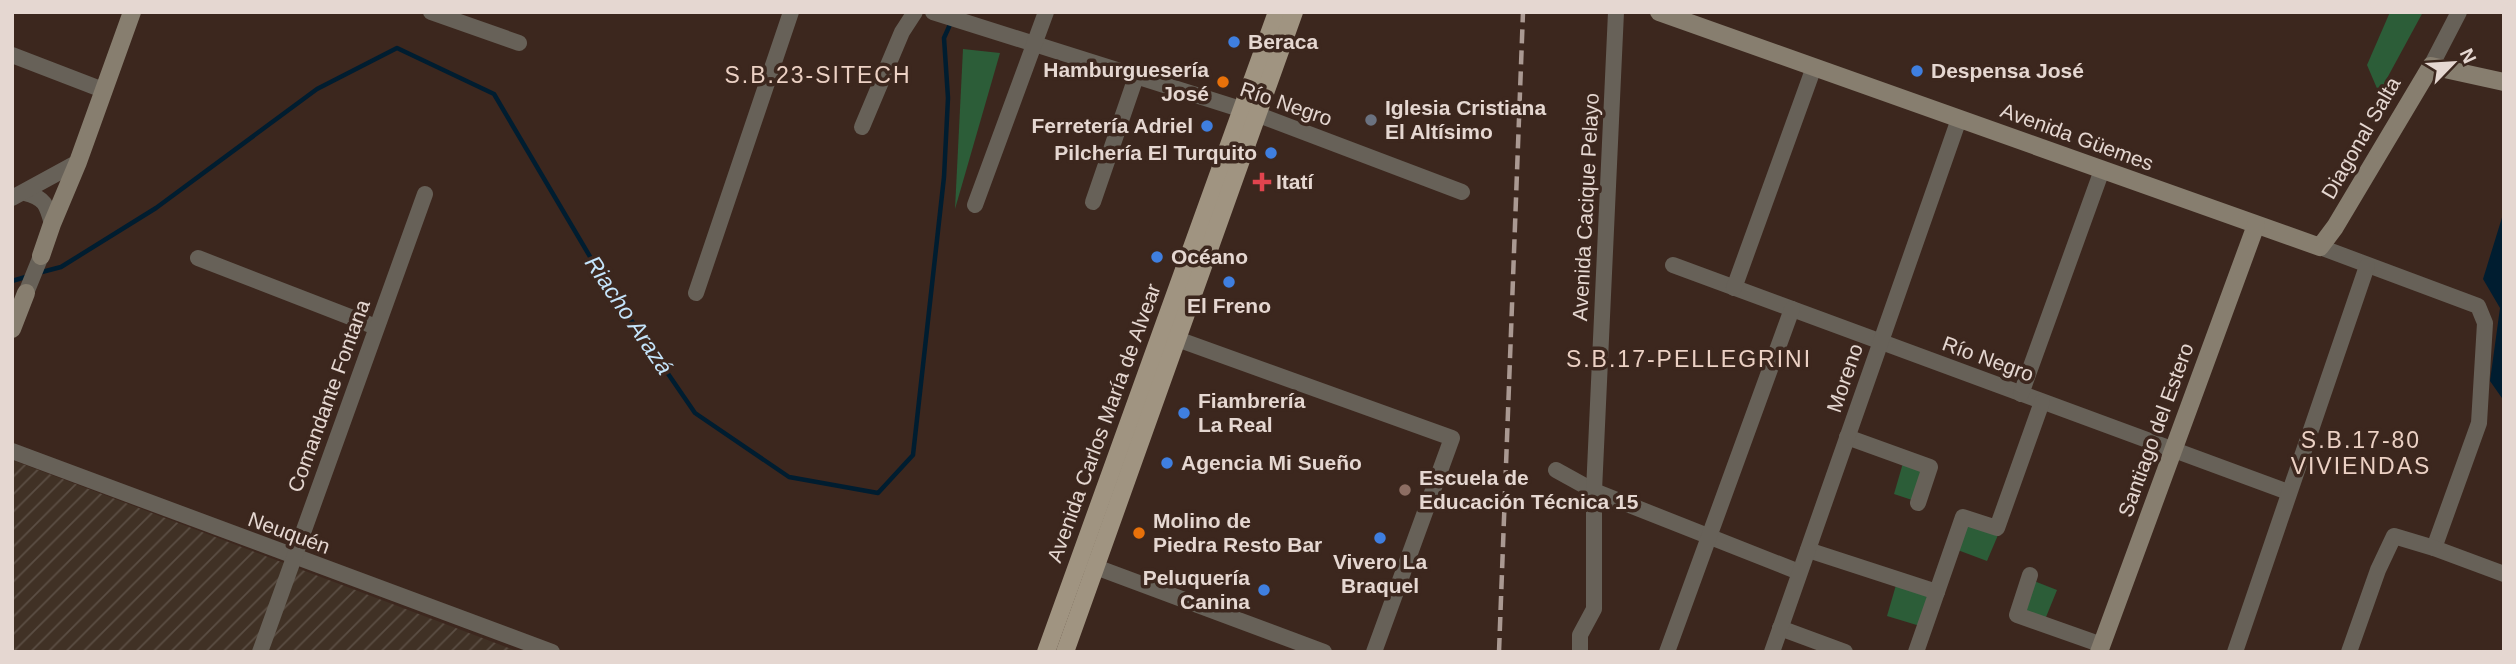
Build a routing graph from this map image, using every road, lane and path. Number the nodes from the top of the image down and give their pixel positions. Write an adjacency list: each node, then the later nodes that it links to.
1 (132, 12): 19 (street)
2 (431, 12): 12 (street)
3 (791, 12): 39 (street)
4 (915, 12): 22 (street)
5 (1046, 12): 13 (street)
6 (1278, 12): 20 (main road, Avenida Carlos María de Alvear)
7 (1294, 12): 20 (main road, Avenida Carlos María de Alvear)
8 (1616, 12): 51 (street, Avenida Cacique Pelayo)
9 (1659, 12): 16 (street, Avenida Güemes)
10 (2459, 12): 15 (street, Diagonal Salta)
11 (935, 13): 13 (street, Río Negro)
12 (519, 43)
13 (1035, 43): 17 (street, Río Negro); 29 (street)
14 (12, 55): 19 (street)
15 (2431, 66): 18 (street); 32 (street, Diagonal Salta)
16 (1814, 67): 21 (street, Avenida Güemes); 37 (street)
17 (1136, 77): 20 (street, Río Negro); 28 (street)
18 (2504, 82)
19 (103, 90): 23 (street)
20 (1248, 112): 25 (street, Río Negro); 43 (main road, Avenida Carlos María de Alvear)
21 (1959, 119): 24 (street, Avenida Güemes); 44 (street, Moreno)
22 (862, 127)
23 (78, 162): 27 (street); 30 (street)
24 (2102, 170): 31 (street, Avenida Güemes); 45 (street)
25 (1462, 192)
26 (425, 194): 41 (street, Comandante Fontana)
27 (19, 195): 30 (street)
28 (1093, 202)
29 (975, 205)
30 (52, 224): 33 (street)
31 (2256, 225): 32 (street, Avenida Güemes); 49 (street, Santiago del Estero)
32 (2320, 247): 36 (street, Avenida Güemes)
33 (41, 256): 38 (street)
34 (198, 258): 41 (street)
35 (1673, 265): 37 (street, Río Negro)
36 (2367, 266): 52 (street); 55 (street, Avenida Güemes)
37 (1734, 288): 40 (street, Río Negro)
38 (26, 293): 42 (street)
39 (696, 293)
40 (1792, 309): 44 (street, Río Negro); 54 (street)
41 (376, 327): 57 (street, Comandante Fontana)
42 (12, 329)
43 (1168, 336): 58 (main road, Avenida Carlos María de Alvear); 70 (street)
44 (1881, 342): 45 (street, Río Negro); 47 (street, Moreno)
45 (2021, 394): 46 (street, Río Negro)
46 (2042, 402): 49 (street, Río Negro); 62 (street)
47 (1847, 437): 53 (street); 56 (street, Moreno)
48 (12, 451): 57 (street, Neuquén)
49 (2172, 451): 52 (street, Río Negro); 64 (street, Santiago del Estero)
50 (1556, 470): 51 (street)
51 (1594, 491): 54 (street); 71 (street, Avenida Cacique Pelayo)
52 (2288, 492): 76 (street)
53 (1918, 503)
54 (1709, 537): 59 (street); 72 (street)
55 (2434, 548): 60 (street); 77 (street)
56 (1808, 550): 59 (street, Moreno); 62 (street)
57 (295, 557): 65 (street, Comandante Fontana); 66 (street, Neuquén)
58 (1087, 564): 67 (main road, Avenida Carlos María de Alvear); 68 (main road, Avenida Carlos María de Alvear); 69 (street)
59 (1799, 572): 63 (street, Moreno)
60 (2504, 574)
61 (2030, 575): 64 (street)
62 (1937, 592): 75 (street)
63 (1780, 628): 73 (street, Moreno); 74 (street)
64 (2101, 648)
65 (260, 652)
66 (552, 652)
67 (1046, 652)
68 (1065, 652)
69 (1324, 652)
70 (1374, 652)
71 (1580, 652)
72 (1667, 652)
73 (1772, 652)
74 (1845, 652)
75 (1916, 652)
76 (2235, 652)
77 (2349, 652)

